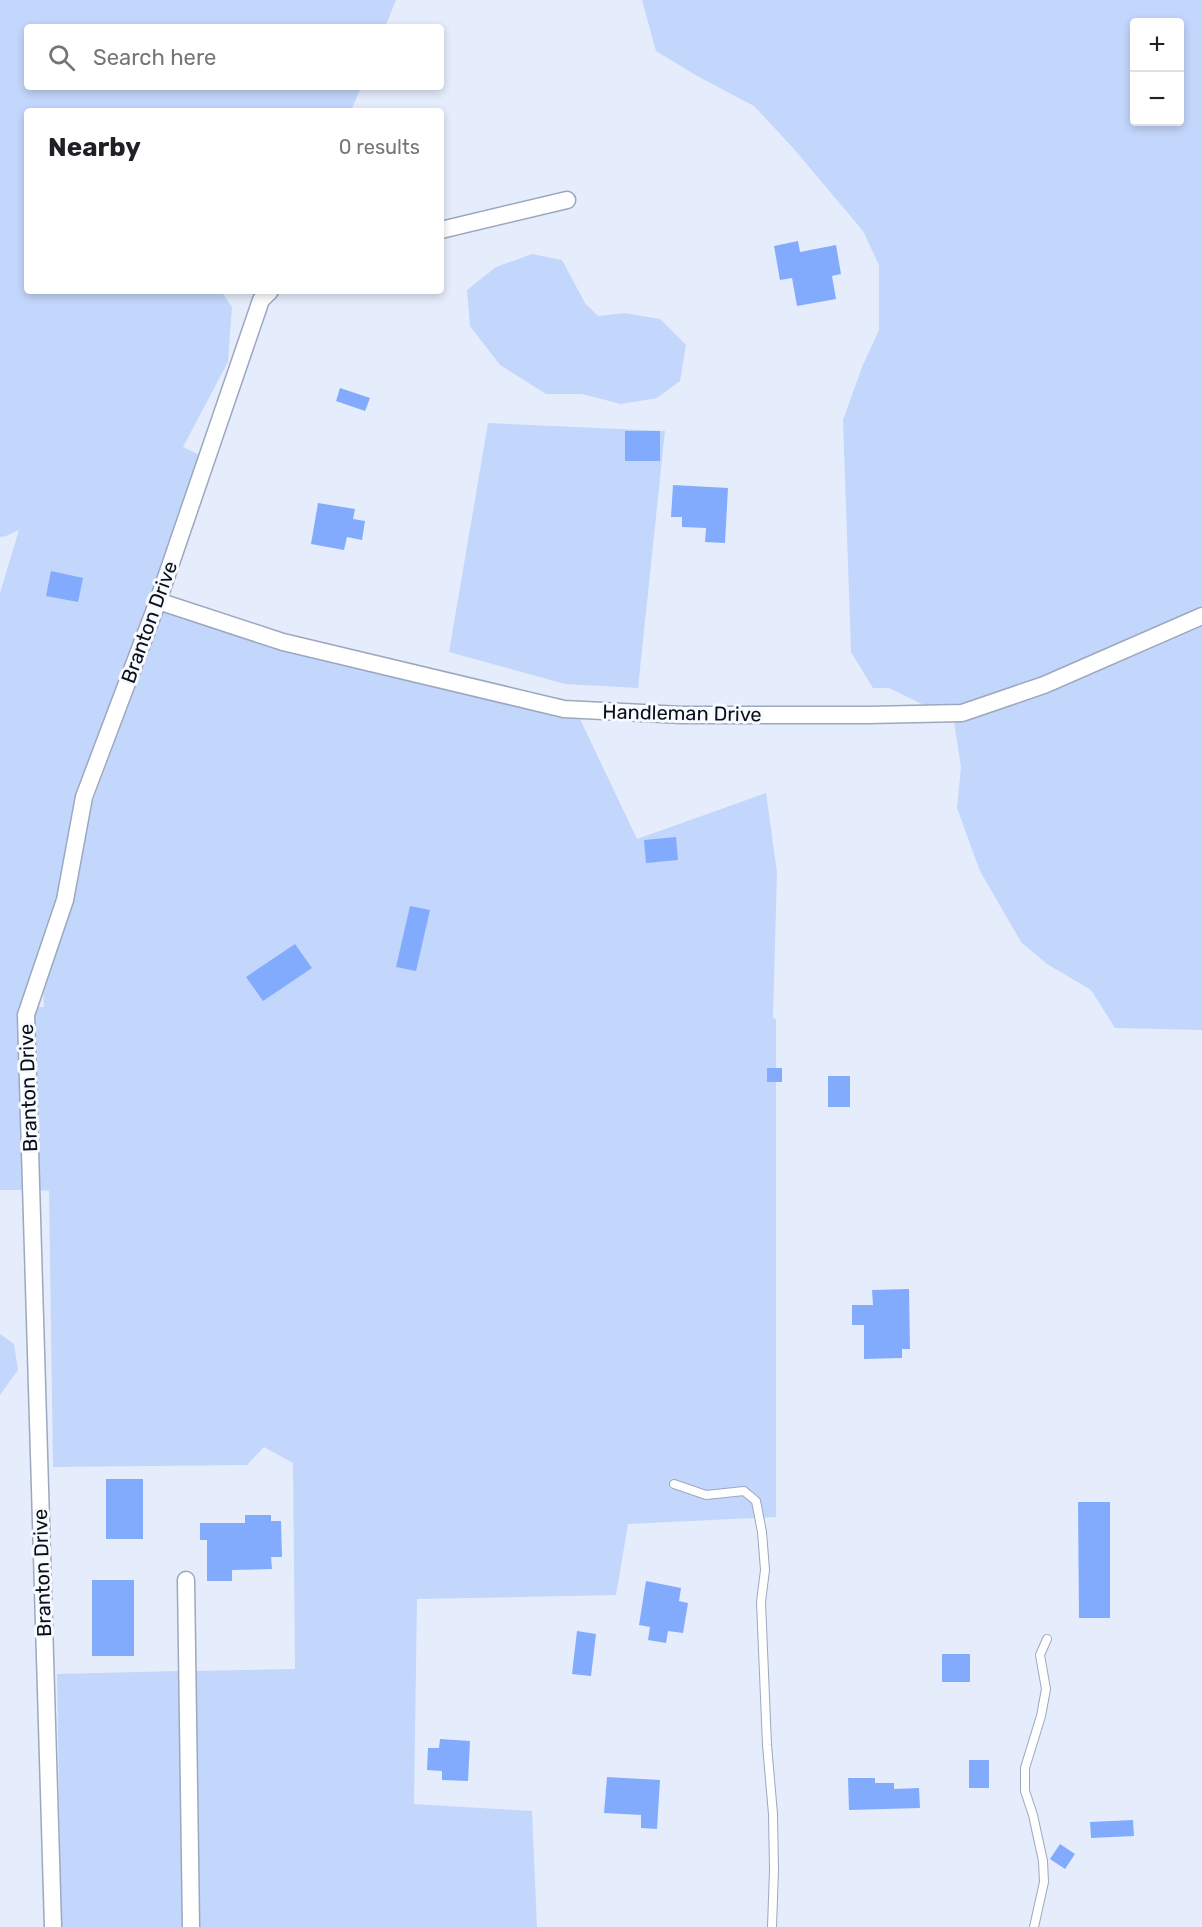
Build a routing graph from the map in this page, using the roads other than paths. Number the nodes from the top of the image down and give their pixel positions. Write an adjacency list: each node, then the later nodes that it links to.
1 (567, 200): 2 (street)
2 (444, 229)
3 (267, 294): 4 (street, Branton Drive)
4 (158, 601): 5 (street, Handleman Drive); 9 (street, Branton Drive)
5 (1202, 615)
6 (674, 1484): 11 (lane)
7 (186, 1580): 10 (street)
8 (1047, 1639): 12 (lane)
9 (53, 1927)
10 (191, 1927)
11 (772, 1927)
12 (1035, 1927)

